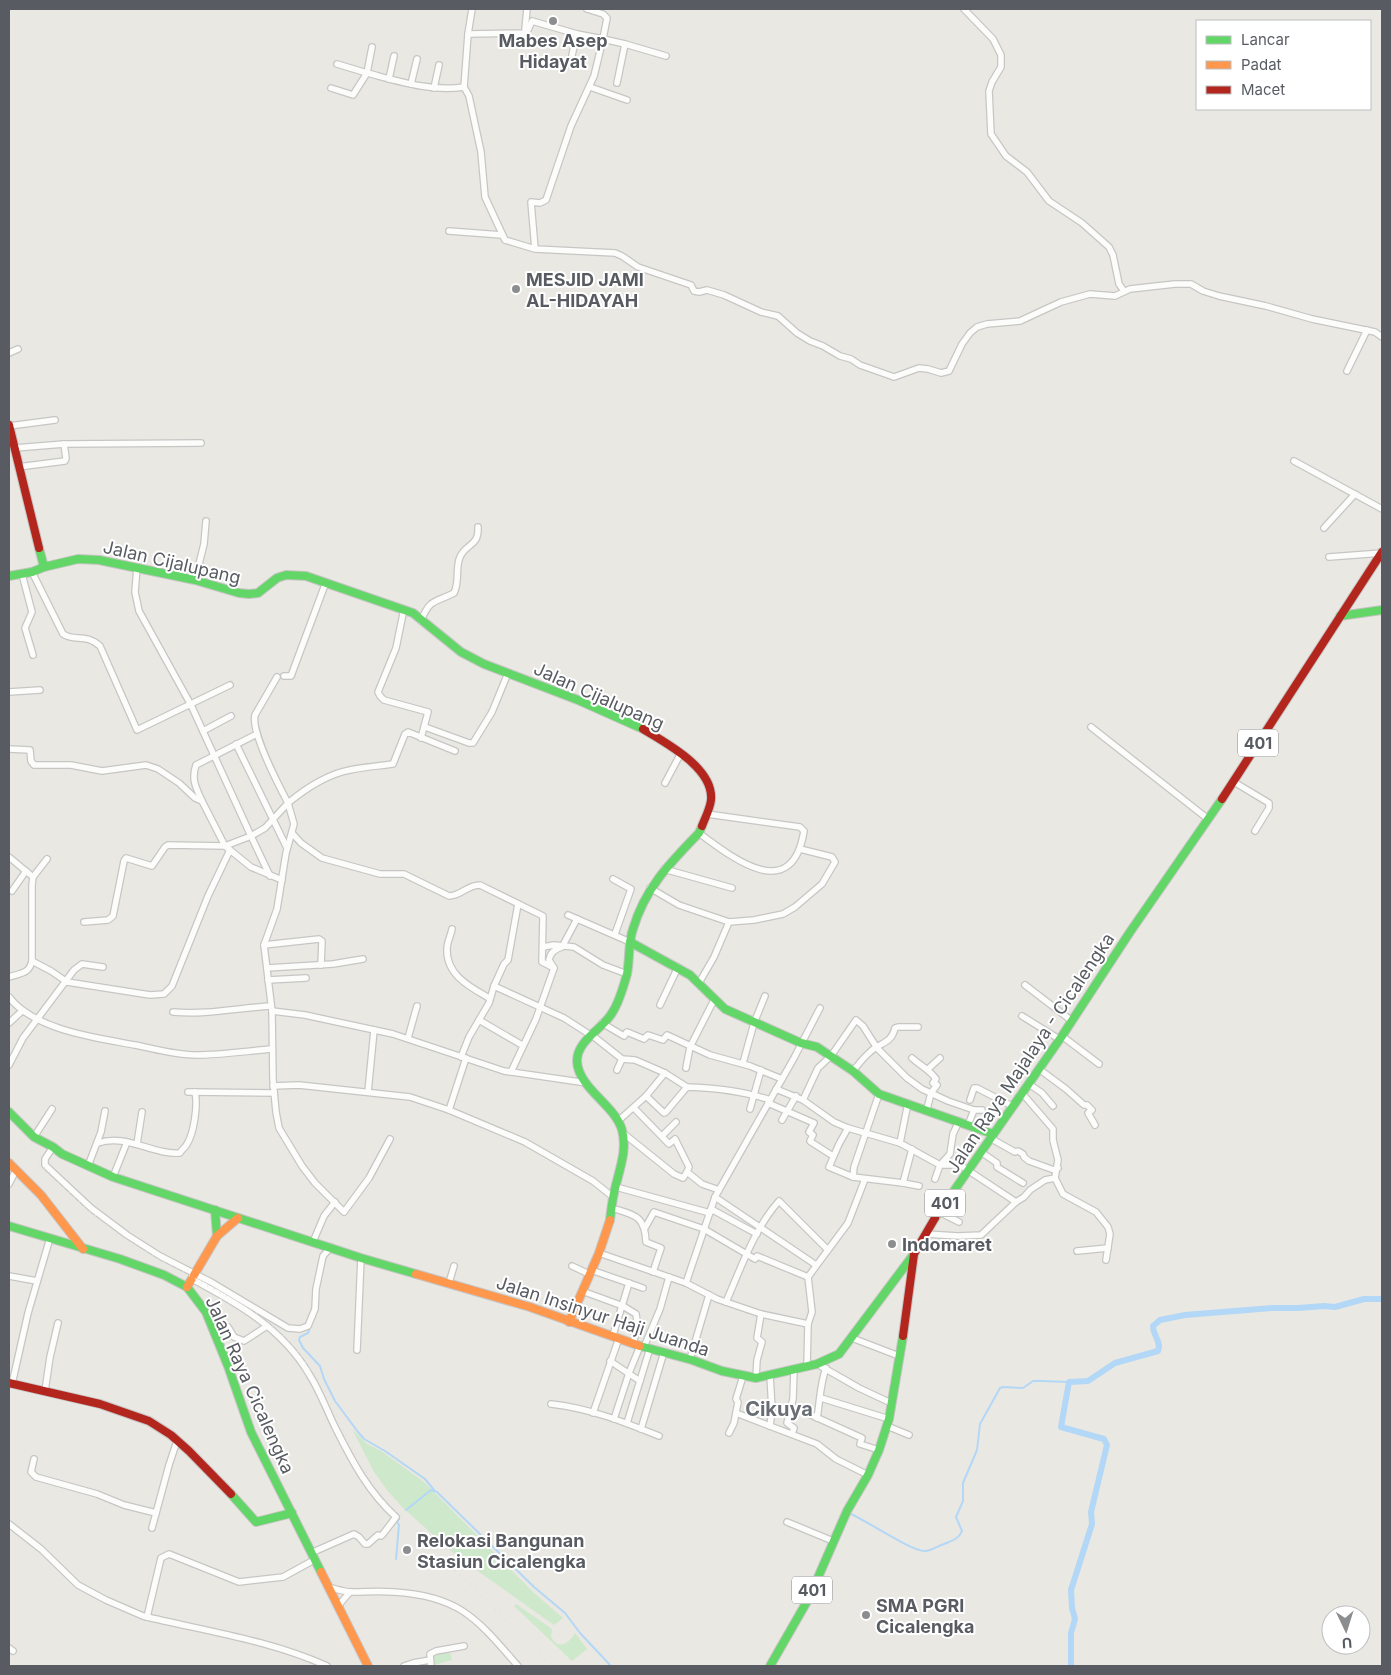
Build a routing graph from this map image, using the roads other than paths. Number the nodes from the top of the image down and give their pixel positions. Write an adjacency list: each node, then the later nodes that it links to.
1 (472, 9): 6 (street)
2 (527, 9): 5 (street)
3 (588, 9): 8 (street)
4 (964, 9): 29 (street)
5 (525, 33): 6 (street); 7 (street)
6 (468, 34): 21 (street)
7 (577, 34): 8 (street); 11 (street)
8 (603, 39): 9 (street); 22 (street)
9 (624, 44): 13 (street); 19 (street)
10 (372, 48): 17 (street)
11 (572, 55)
12 (394, 56): 18 (street)
13 (666, 56)
14 (417, 60): 20 (street)
15 (337, 64): 17 (street)
16 (439, 64): 24 (street)
17 (366, 73): 18 (street); 23 (street)
18 (389, 79): 20 (street)
19 (617, 83)
20 (411, 84): 24 (street)
21 (464, 87): 24 (street); 27 (street)
22 (590, 87): 25 (street); 28 (street)
23 (331, 88)
24 (434, 88)
25 (627, 100)
26 (449, 231): 27 (street)
27 (502, 235): 28 (street)
28 (535, 249): 29 (street)
29 (1124, 291): 30 (street)
30 (1367, 330): 31 (street); 34 (street)
31 (1382, 337)
32 (18, 349): 33 (street)
33 (9, 353)
34 (1347, 371)
35 (55, 420): 36 (street)
36 (9, 426): 39 (main road)
37 (201, 443): 38 (street)
38 (64, 444): 39 (street); 42 (street)
39 (15, 448): 40 (main road)
40 (12, 457): 42 (main road)
41 (1294, 461): 43 (street)
42 (18, 467): 50 (main road)
43 (1355, 494): 44 (street); 47 (street)
44 (1382, 510)
45 (206, 521): 55 (street)
46 (478, 527): 60 (street)
47 (1324, 528)
48 (1382, 552): 49 (street); 59 (main road, Jalan Raya Majalaya - Cicalengka / 401)
49 (1329, 557)
50 (44, 567): 51 (main road, Jalan Cijalupang); 52 (main road, Jalan Cijalupang)
51 (138, 568): 55 (main road, Jalan Cijalupang); 68 (street)
52 (32, 572): 53 (main road, Jalan Cijalupang); 68 (street)
53 (22, 574): 54 (main road, Jalan Cijalupang); 61 (street)
54 (9, 576)
55 (195, 580): 56 (main road, Jalan Cijalupang)
56 (326, 582): 57 (main road, Jalan Cijalupang); 63 (street)
57 (404, 609): 60 (main road, Jalan Cijalupang); 70 (street)
58 (1382, 610): 59 (main road)
59 (1340, 616): 80 (main road, Jalan Raya Majalaya - Cicalengka / 401)
60 (422, 621): 62 (main road, Jalan Cijalupang)
61 (33, 655)
62 (508, 672): 70 (street); 78 (main road, Jalan Cijalupang)
63 (284, 676)
64 (277, 677): 73 (street)
65 (230, 685): 68 (street)
66 (40, 690): 67 (street)
67 (9, 692)
68 (191, 705): 72 (street)
69 (231, 716): 72 (street)
70 (424, 727): 74 (street)
71 (1091, 727): 85 (street)
72 (203, 731): 79 (street)
73 (258, 734): 75 (street); 83 (street)
74 (421, 738): 77 (street); 83 (street)
75 (236, 744): 79 (street); 86 (street)
76 (9, 749): 82 (street)
77 (455, 751)
78 (681, 753): 81 (street); 84 (main road, Jalan Cijalupang)
79 (214, 755): 82 (street); 90 (street)
80 (1234, 782): 85 (main road, Jalan Raya Majalaya - Cicalengka / 401); 87 (street)
81 (665, 783)
82 (202, 801): 91 (street)
83 (288, 803): 86 (street); 88 (street)
84 (707, 814): 89 (main road, Jalan Cijalupang); 93 (street)
85 (1208, 819): 146 (main road, Jalan Raya Majalaya - Cicalengka / 401)
86 (273, 820): 90 (street); 92 (street)
87 (1255, 831)
88 (292, 833): 92 (street); 106 (street)
89 (699, 833): 93 (street); 97 (main road, Jalan Cijalupang)
90 (251, 836): 91 (street); 99 (street)
91 (225, 846): 94 (street); 109 (street)
92 (287, 848): 102 (street)
93 (800, 849): 110 (street)
94 (230, 850): 99 (street); 128 (street)
95 (9, 857): 98 (street)
96 (47, 859): 100 (street)
97 (664, 869): 103 (main road, Jalan Cijalupang); 104 (street)
98 (26, 871): 100 (street); 105 (street)
99 (270, 876): 102 (street)
100 (33, 877): 118 (street)
101 (613, 879): 112 (street)
102 (282, 880): 114 (street)
103 (650, 888): 110 (street); 113 (main road, Jalan Cijalupang)
104 (732, 888)
105 (12, 891)
106 (518, 904): 115 (street); 131 (street)
107 (568, 915): 108 (street)
108 (577, 919): 112 (street); 116 (street)
109 (84, 922)
110 (729, 922): 129 (street)
111 (452, 929): 134 (street)
112 (615, 934): 113 (street)
113 (630, 942): 123 (main road); 124 (main road, Jalan Cijalupang)
114 (264, 945): 119 (street); 121 (street)
115 (543, 947): 116 (street); 122 (street)
116 (562, 947): 122 (street); 124 (street)
117 (363, 959): 119 (street)
118 (32, 961): 125 (street); 128 (street)
119 (321, 965): 121 (street)
120 (103, 967): 128 (street)
121 (267, 968): 127 (street)
122 (554, 968): 138 (street)
123 (678, 968): 129 (main road); 136 (street)
124 (627, 974): 148 (main road, Jalan Cijalupang)
125 (9, 977)
126 (306, 978): 127 (street)
127 (268, 980): 139 (street)
128 (67, 982): 144 (street)
129 (699, 983): 135 (main road)
130 (1026, 985): 146 (street)
131 (494, 986): 134 (street); 138 (street)
132 (764, 996): 149 (street)
133 (9, 998): 141 (street)
134 (489, 998): 145 (street)
135 (714, 1000): 149 (main road); 157 (street)
136 (660, 1005)
137 (417, 1006): 153 (street)
138 (540, 1007): 152 (street); 156 (street)
139 (272, 1008): 142 (street); 151 (street); 159 (street)
140 (820, 1008): 155 (street)
141 (22, 1011): 144 (street); 147 (street)
142 (173, 1012)
143 (1022, 1016): 154 (street)
144 (37, 1018): 159 (street); 167 (street)
145 (479, 1020): 156 (street); 161 (street)
146 (1072, 1021): 154 (main road, Jalan Raya Majalaya - Cicalengka / 401)
147 (9, 1022)
148 (602, 1023): 152 (main road, Jalan Cijalupang); 157 (street)
149 (754, 1023): 155 (main road); 165 (street)
150 (918, 1027): 158 (street)
151 (374, 1030): 153 (street); 182 (street)
152 (592, 1036): 164 (street); 177 (main road, Jalan Cijalupang)
153 (408, 1038): 161 (street)
154 (1061, 1038): 166 (street); 170 (main road, Jalan Raya Majalaya - Cicalengka / 401)
155 (801, 1043): 160 (main road); 176 (street)
156 (522, 1045): 174 (street)
157 (690, 1046): 165 (street); 168 (street)
158 (877, 1048): 160 (street); 173 (street); 186 (street)
159 (272, 1049): 179 (street)
160 (831, 1056): 173 (main road); 190 (street)
161 (463, 1057): 174 (street); 200 (street)
162 (912, 1058): 169 (street)
163 (940, 1058): 169 (street)
164 (622, 1059): 171 (street); 175 (street)
165 (744, 1064): 172 (street)
166 (1099, 1064)
167 (9, 1065)
168 (686, 1068)
169 (928, 1069): 186 (street)
170 (1039, 1069): 178 (main road, Jalan Raya Majalaya - Cicalengka / 401); 212 (street)
171 (617, 1070)
172 (761, 1070): 176 (street); 187 (street)
173 (853, 1071): 185 (main road)
174 (511, 1072): 177 (street)
175 (665, 1073): 180 (street); 188 (street)
176 (782, 1079): 181 (street)
177 (587, 1082): 208 (main road)
178 (1029, 1084): 183 (main road, Jalan Raya Majalaya - Cicalengka / 401); 195 (street)
179 (273, 1086): 182 (street); 184 (street)
180 (687, 1087): 187 (street); 188 (street)
181 (776, 1088): 189 (street); 192 (street)
182 (368, 1092): 200 (street)
183 (1022, 1093): 194 (main road, Jalan Raya Majalaya - Cicalengka / 401); 231 (street)
184 (274, 1094): 223 (street); 248 (street)
185 (879, 1094): 193 (main road); 215 (street)
186 (931, 1094): 199 (street); 201 (street)
187 (755, 1095): 192 (street); 198 (street)
188 (646, 1096): 196 (street)
189 (796, 1096): 190 (street); 206 (street)
190 (803, 1100): 213 (street)
191 (970, 1100): 194 (street)
192 (769, 1102): 206 (street); 245 (street)
193 (908, 1103): 199 (main road); 222 (street)
194 (1012, 1106): 217 (main road, Jalan Raya Majalaya - Cicalengka / 401)
195 (1053, 1106)
196 (634, 1108): 208 (street); 216 (street)
197 (52, 1109): 218 (street)
198 (750, 1109)
199 (927, 1109): 209 (main road)
200 (449, 1110): 246 (street)
201 (974, 1110): 202 (street); 211 (street)
202 (982, 1110)
203 (105, 1111): 221 (street)
204 (9, 1112): 218 (main road, Jalan Insinyur Haji Juanda)
205 (142, 1112): 223 (street)
206 (788, 1112): 207 (street); 227 (street)
207 (782, 1120)
208 (618, 1121): 214 (main road)
209 (959, 1121): 211 (main road); 229 (street)
210 (676, 1122): 216 (street)
211 (968, 1125): 217 (main road)
212 (1095, 1125)
213 (848, 1128): 215 (street); 227 (street)
214 (624, 1133): 233 (street); 244 (main road)
215 (866, 1133): 222 (street); 236 (street)
216 (662, 1136): 233 (street)
217 (991, 1136): 226 (main road, Jalan Raya Majalaya - Cicalengka / 401); 231 (street)
218 (34, 1137): 224 (main road, Jalan Insinyur Haji Juanda)
219 (390, 1139): 248 (street)
220 (127, 1142): 221 (street); 223 (street); 235 (street)
221 (98, 1143): 230 (street)
222 (900, 1143): 225 (street)
223 (137, 1144)
224 (53, 1147): 230 (main road, Jalan Insinyur Haji Juanda); 281 (street)
225 (912, 1149): 229 (street); 240 (street)
226 (981, 1152): 234 (main road, Jalan Raya Majalaya - Cicalengka / 401); 241 (street)
227 (834, 1156): 236 (street)
228 (9, 1163): 232 (main road)
229 (940, 1165): 234 (street); 239 (street)
230 (88, 1166): 235 (main road, Jalan Insinyur Haji Juanda)
231 (1058, 1168): 237 (street)
232 (16, 1170): 242 (street); 266 (main road)
233 (687, 1172): 245 (street)
234 (968, 1172): 249 (street); 253 (main road, Jalan Raya Majalaya - Cicalengka / 401)
235 (113, 1177): 251 (main road, Jalan Insinyur Haji Juanda)
236 (853, 1177): 238 (street)
237 (1055, 1178): 249 (street); 267 (street)
238 (865, 1179): 240 (street); 268 (street)
239 (935, 1179)
240 (903, 1182): 243 (street)
241 (1023, 1183)
242 (9, 1184)
243 (919, 1186)
244 (616, 1187): 246 (main road); 252 (street)
245 (719, 1190): 247 (street)
246 (614, 1197): 250 (main road)
247 (715, 1197): 252 (street); 257 (street)
248 (335, 1202): 264 (street)
249 (1016, 1202): 261 (street)
250 (612, 1208): 258 (street); 270 (main road)
251 (215, 1210): 254 (main road, Jalan Insinyur Haji Juanda); 262 (main road)
252 (710, 1211): 259 (street); 260 (street)
253 (939, 1212): 255 (street); 261 (main road, Jalan Raya Majalaya - Cicalengka / 401)
254 (238, 1218): 262 (main road); 264 (main road, Jalan Insinyur Haji Juanda)
255 (959, 1222)
256 (9, 1226): 263 (main road, Jalan Raya Cicalengka)
257 (761, 1227): 260 (street); 268 (street); 275 (street)
258 (645, 1228): 259 (street); 279 (street)
259 (704, 1230): 271 (street); 287 (street)
260 (757, 1234): 271 (street)
261 (926, 1234): 272 (main road, Jalan Raya Majalaya - Cicalengka / 401)
262 (217, 1236): 281 (main road)
263 (50, 1238): 266 (main road, Jalan Raya Cicalengka); 284 (street)
264 (313, 1242): 265 (main road, Jalan Insinyur Haji Juanda)
265 (331, 1247): 273 (main road, Jalan Insinyur Haji Juanda); 281 (street)
266 (83, 1248): 288 (main road, Jalan Raya Cicalengka)
267 (1108, 1248): 269 (street); 274 (street)
268 (828, 1250): 275 (street)
269 (1077, 1251)
270 (599, 1253): 278 (main road); 279 (street)
271 (746, 1254): 283 (street); 292 (street)
272 (914, 1254): 301 (main road, Jalan Insinyur Haji Juanda); 305 (main road, Jalan Raya Majalaya - Cicalengka / 401)
273 (361, 1258): 285 (main road, Jalan Insinyur Haji Juanda); 303 (street)
274 (1106, 1260)
275 (816, 1265): 283 (street)
276 (454, 1266): 285 (street)
277 (572, 1266): 278 (street)
278 (590, 1272): 286 (street); 290 (main road)
279 (653, 1272): 282 (street)
280 (9, 1276): 284 (street)
281 (193, 1276): 288 (main road); 298 (street)
282 (669, 1277): 287 (street); 302 (street)
283 (808, 1277): 297 (street)
284 (37, 1281): 317 (street)
285 (449, 1283): 295 (main road, Jalan Insinyur Haji Juanda)
286 (629, 1283): 289 (street); 293 (street)
287 (686, 1283): 291 (street)
288 (187, 1287): 299 (main road, Jalan Raya Cicalengka)
289 (643, 1288)
290 (582, 1291): 293 (street); 295 (main road)
291 (709, 1295): 292 (street); 306 (street)
292 (726, 1302): 294 (street)
293 (623, 1306): 300 (street); 302 (street)
294 (761, 1314): 297 (street); 315 (street)
295 (569, 1322): 300 (main road, Jalan Insinyur Haji Juanda)
296 (58, 1323): 318 (street)
297 (808, 1324): 309 (street)
298 (268, 1326): 299 (street); 345 (street)
299 (214, 1333): 340 (main road, Jalan Raya Cicalengka)
300 (616, 1336): 302 (main road, Jalan Insinyur Haji Juanda); 307 (street)
301 (852, 1338): 305 (street); 308 (main road, Jalan Insinyur Haji Juanda)
302 (642, 1346): 304 (main road, Jalan Insinyur Haji Juanda); 312 (street); 316 (street)
303 (357, 1350)
304 (664, 1352): 306 (main road, Jalan Insinyur Haji Juanda); 330 (street)
305 (899, 1356): 320 (main road, Jalan Raya Majalaya - Cicalengka / 401)
306 (690, 1360): 314 (main road, Jalan Insinyur Haji Juanda)
307 (610, 1361): 312 (street); 322 (street)
308 (817, 1364): 309 (main road, Jalan Insinyur Haji Juanda); 310 (street)
309 (807, 1367): 311 (main road, Jalan Insinyur Haji Juanda)
310 (826, 1368): 319 (street); 320 (street)
311 (794, 1370): 313 (main road, Jalan Insinyur Haji Juanda); 332 (street)
312 (629, 1374): 316 (street); 326 (street)
313 (770, 1375): 315 (main road, Jalan Insinyur Haji Juanda); 329 (street)
314 (743, 1376): 315 (main road, Jalan Insinyur Haji Juanda); 323 (street)
315 (756, 1378)
316 (640, 1381): 328 (street)
317 (10, 1384): 318 (main road)
318 (46, 1391): 335 (main road)
319 (821, 1398): 325 (street); 327 (street)
320 (892, 1403): 327 (main road, Jalan Raya Majalaya - Cicalengka / 401)
321 (551, 1404): 322 (street)
322 (593, 1413): 326 (street)
323 (736, 1413): 329 (street); 331 (street)
324 (809, 1414): 325 (street)
325 (817, 1418): 336 (street)
326 (614, 1419): 328 (street)
327 (888, 1422): 333 (street); 336 (main road, Jalan Raya Majalaya - Cicalengka / 401)
328 (627, 1423): 330 (street)
329 (770, 1426): 332 (street)
330 (641, 1429): 334 (street)
331 (729, 1433)
332 (792, 1434): 338 (street)
333 (909, 1434)
334 (660, 1436)
335 (177, 1441): 339 (street); 340 (main road)
336 (878, 1450): 338 (main road, Jalan Raya Majalaya - Cicalengka / 401)
337 (34, 1459): 339 (street)
338 (868, 1475): 344 (main road, Jalan Raya Majalaya - Cicalengka / 401)
339 (156, 1513): 343 (street)
340 (292, 1513): 345 (main road, Jalan Raya Cicalengka)
341 (787, 1522): 344 (street)
342 (9, 1524): 349 (street)
343 (152, 1528)
344 (833, 1541): 358 (main road, Jalan Raya Majalaya - Cicalengka / 401)
345 (312, 1556): 346 (main road, Jalan Raya Cicalengka); 349 (street)
346 (328, 1587): 347 (street); 348 (main road, Jalan Raya Cicalengka)
347 (350, 1592): 348 (street); 357 (street)
348 (338, 1606): 355 (main road, Jalan Raya Cicalengka)
349 (146, 1617): 351 (street)
350 (464, 1646): 352 (street)
351 (308, 1658): 353 (street); 354 (street)
352 (431, 1663): 356 (street)
353 (305, 1666)
354 (327, 1666)
355 (368, 1666)
356 (404, 1666)
357 (518, 1666)
358 (770, 1666)

